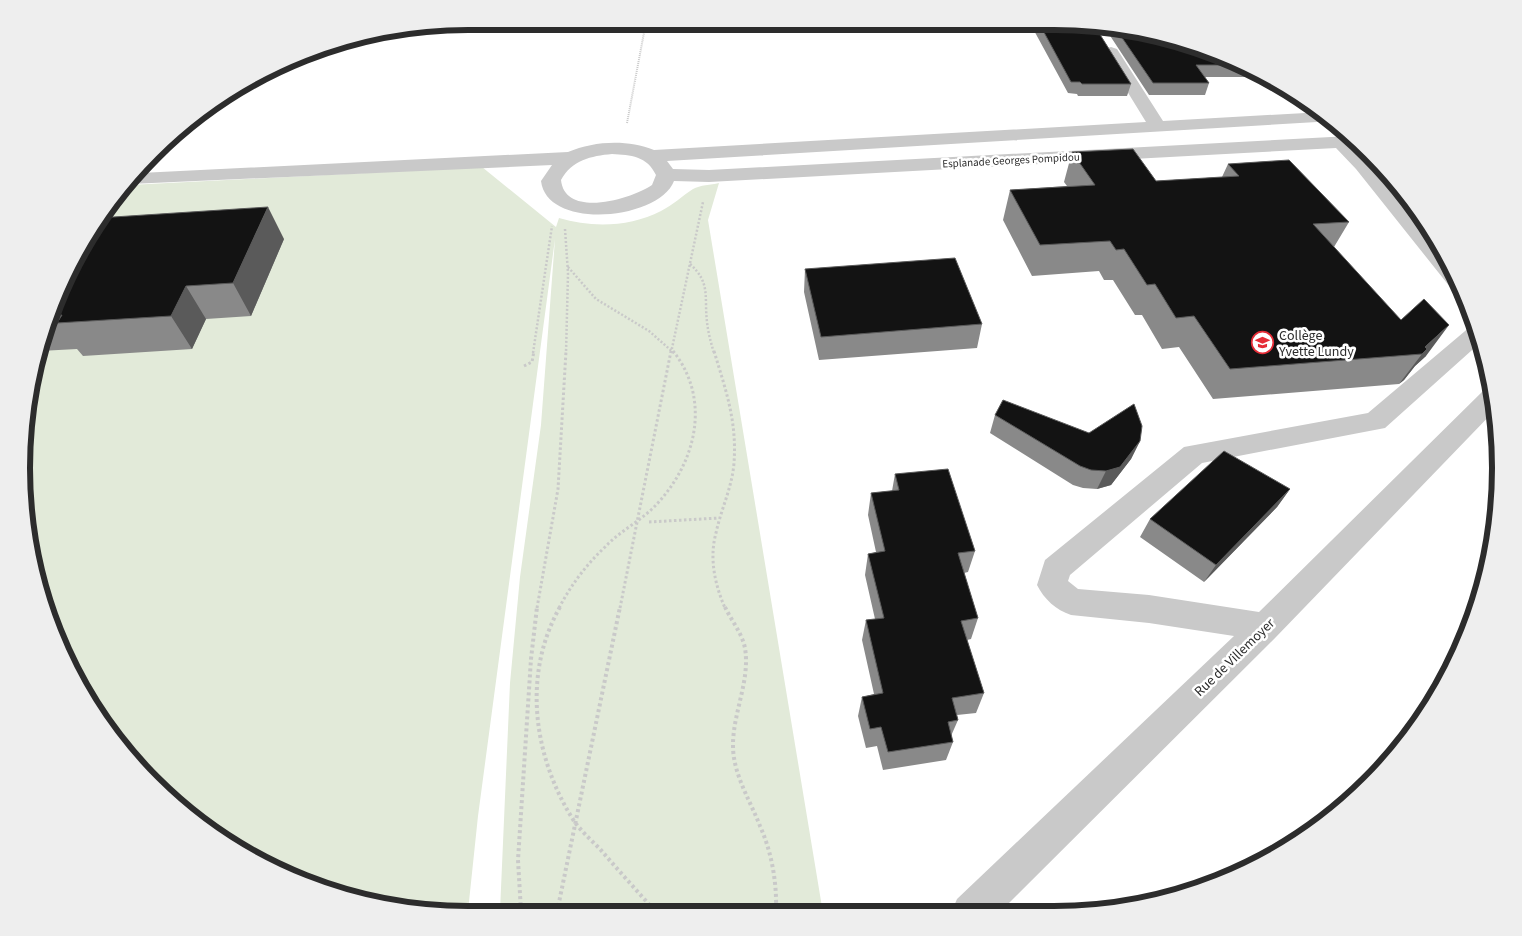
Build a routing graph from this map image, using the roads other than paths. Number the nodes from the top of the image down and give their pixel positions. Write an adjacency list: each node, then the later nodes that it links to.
1 (1104, 41): 3 (street)
2 (1316, 118): 3 (street, Esplanade Georges Pompidou)
3 (1158, 127): 6 (street, Esplanade Georges Pompidou)
4 (1345, 141): 8 (street, Esplanade Georges Pompidou)
5 (1352, 147): 10 (street)
6 (652, 156): 7 (street, Esplanade Georges Pompidou); 8 (street)
7 (570, 158): 8 (street); 9 (street)
8 (666, 175)
9 (139, 179)
10 (1437, 256)
11 (1472, 337): 13 (street)
12 (1487, 402): 13 (street, Rue de Villemoyer)
13 (1265, 627): 14 (street, Rue de Villemoyer)
14 (978, 906)

